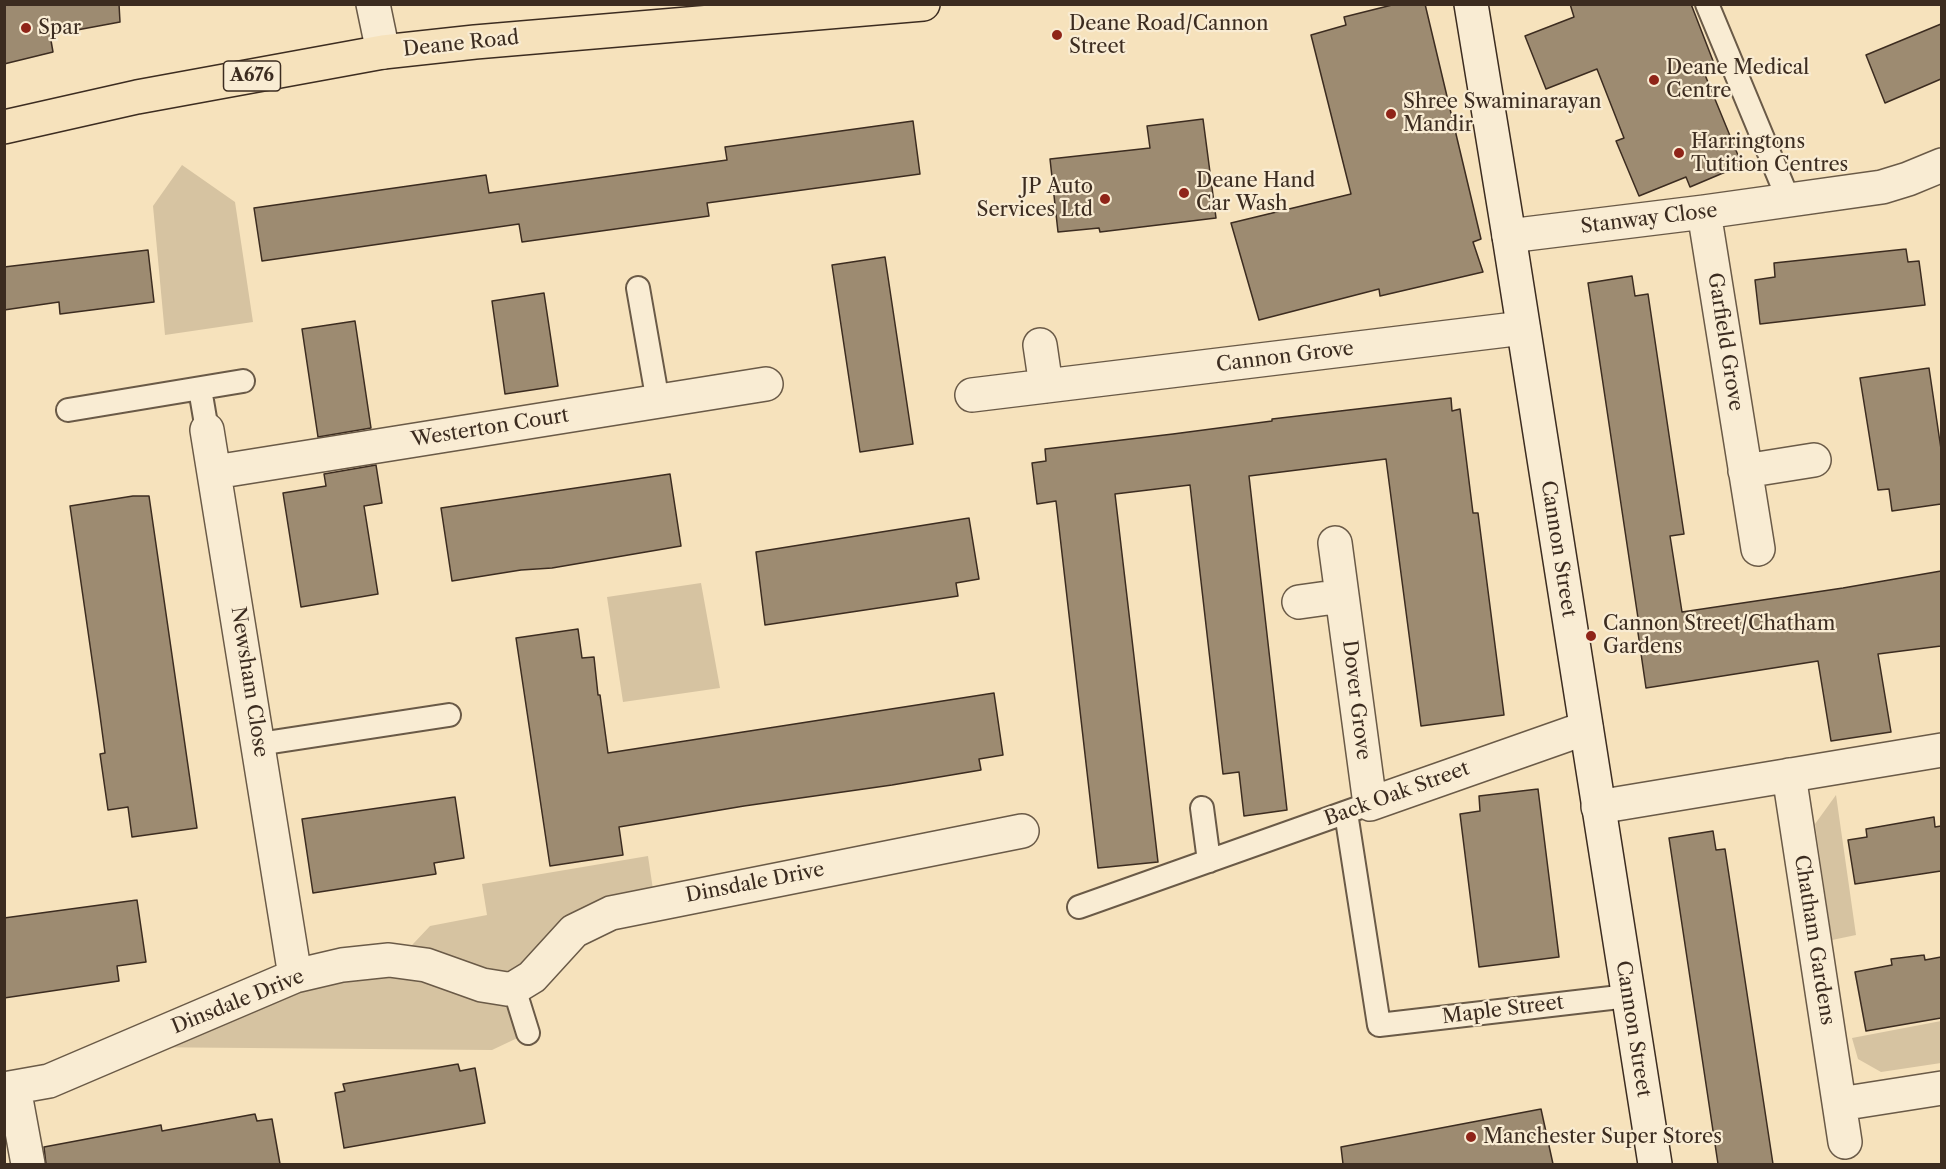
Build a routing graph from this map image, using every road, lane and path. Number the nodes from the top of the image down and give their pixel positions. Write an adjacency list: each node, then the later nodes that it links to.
1 (373, 4): 5 (street)
2 (923, 4): 5 (main road, Deane Road / A676)
3 (1471, 4): 10 (street, Cannon Street)
4 (1707, 4): 8 (lane)
5 (382, 52): 6 (main road, Deane Road / A676)
6 (4, 127)
7 (1941, 165): 8 (street, Stanway Close)
8 (1789, 201): 9 (street, Stanway Close)
9 (1704, 212): 10 (street, Stanway Close); 23 (street, Garfield Grove)
10 (1509, 236): 12 (street, Cannon Street)
11 (638, 288): 19 (lane)
12 (1523, 328): 16 (street, Cannon Grove); 30 (street, Cannon Street)
13 (1040, 345): 16 (street)
14 (243, 381): 17 (lane)
15 (766, 384): 19 (street, Westerton Court)
16 (1046, 386): 18 (street, Cannon Grove)
17 (200, 389): 20 (lane); 21 (lane, Newsham Close)
18 (972, 395)
19 (658, 402): 24 (street, Westerton Court)
20 (68, 410)
21 (207, 430): 24 (street, Newsham Close)
22 (1814, 460): 23 (street)
23 (1745, 471): 26 (street, Garfield Grove)
24 (215, 472): 31 (street, Newsham Close)
25 (1335, 543): 27 (street, Dover Grove)
26 (1758, 549)
27 (1342, 596): 28 (street); 36 (street, Dover Grove)
28 (1299, 602)
29 (449, 715): 31 (lane)
30 (1586, 728): 34 (street, Cannon Street); 36 (street, Back Oak Street)
31 (259, 744): 40 (street, Newsham Close)
32 (1941, 750): 33 (street)
33 (1788, 776): 34 (street); 46 (street, Chatham Gardens)
34 (1598, 807): 42 (street, Cannon Street)
35 (1202, 808): 38 (lane)
36 (1358, 808): 38 (lane, Back Oak Street); 42 (lane, Maple Street)
37 (1022, 831): 41 (street, Dinsdale Drive)
38 (1209, 861): 39 (lane, Back Oak Street)
39 (1079, 907)
40 (295, 976): 41 (street, Dinsdale Drive); 45 (street, Dinsdale Drive)
41 (514, 988): 43 (lane)
42 (1628, 996): 49 (street, Cannon Street)
43 (528, 1033)
44 (1941, 1088): 46 (street)
45 (9, 1089): 48 (street)
46 (1839, 1104): 47 (street, Chatham Gardens)
47 (1845, 1142)
48 (28, 1164)
49 (1654, 1164)

